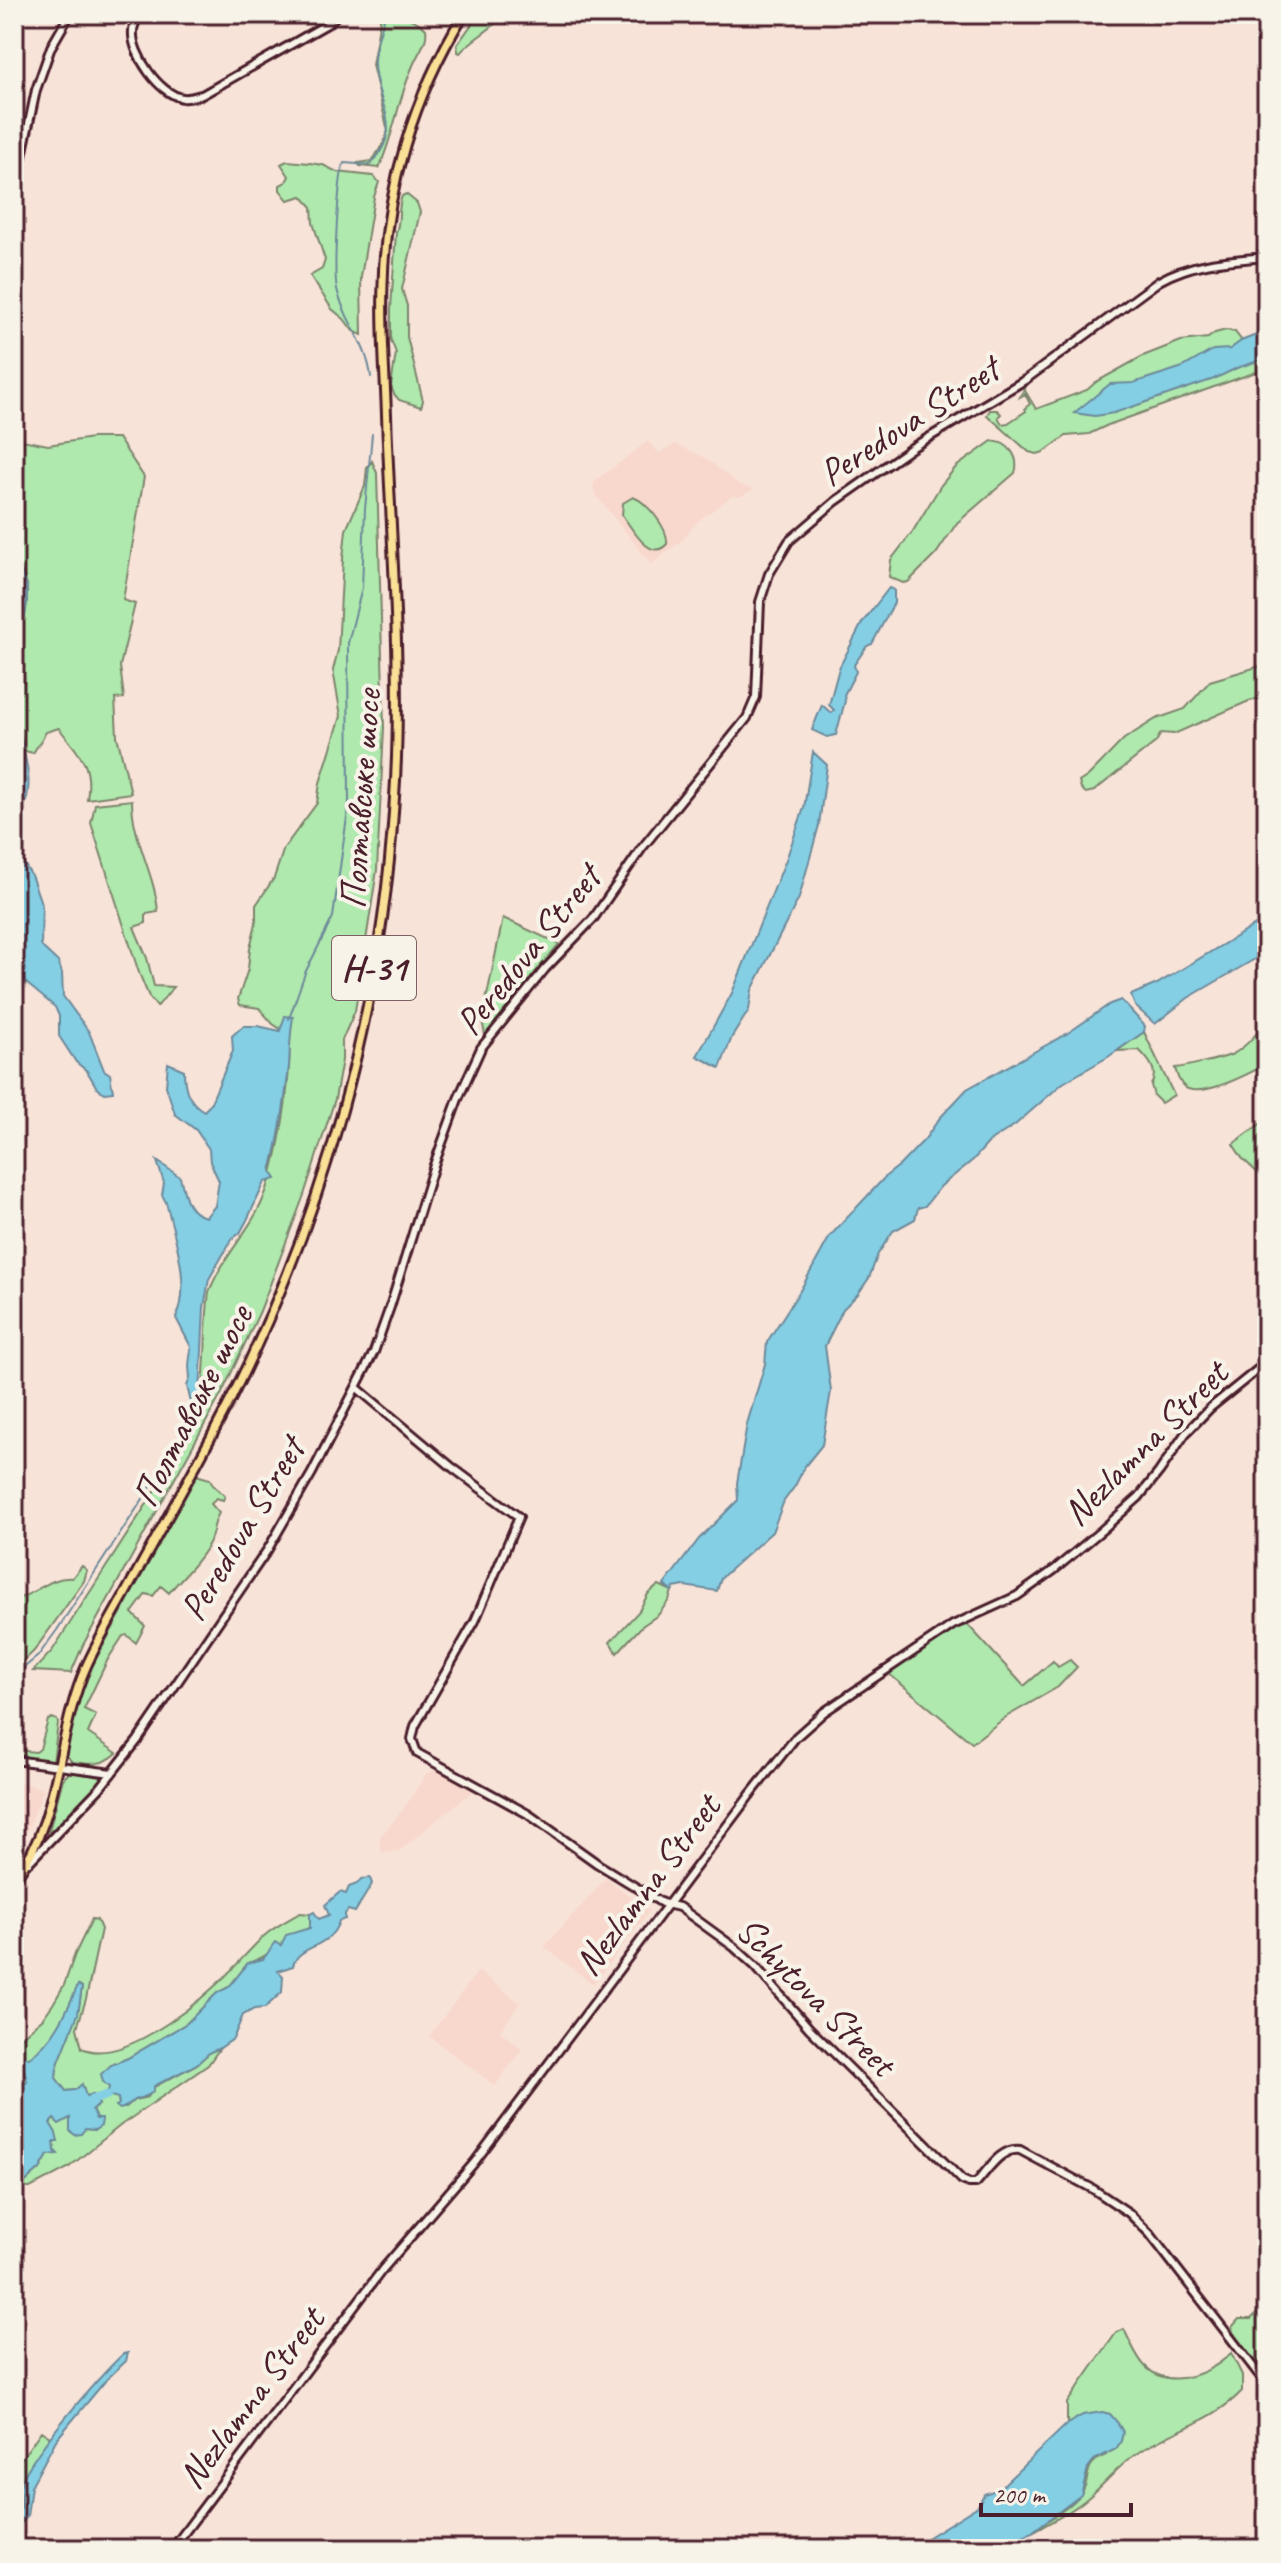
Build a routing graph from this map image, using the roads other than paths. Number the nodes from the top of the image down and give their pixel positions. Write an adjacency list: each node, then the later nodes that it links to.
1 (70, 14): 5 (street)
2 (139, 14): 3 (street)
3 (338, 14)
4 (464, 14): 10 (main road, Полтавське шосе / Н-31)
5 (14, 194)
6 (1267, 257): 8 (street, Peredova Street)
7 (1267, 1362): 14 (street, Nezlamna Street)
8 (356, 1387): 11 (street, Peredova Street); 14 (street, Schytova Street)
9 (14, 1760): 10 (street)
10 (59, 1766): 11 (street); 12 (main road, Полтавське шосе / Н-31)
11 (112, 1773): 12 (street, Peredova Street)
12 (24, 1867): 13 (main road, Peredova Street / Н-31)
13 (14, 1880)
14 (669, 1905): 15 (street, Schytova Street); 16 (street, Nezlamna Street)
15 (1267, 2385)
16 (172, 2549)

